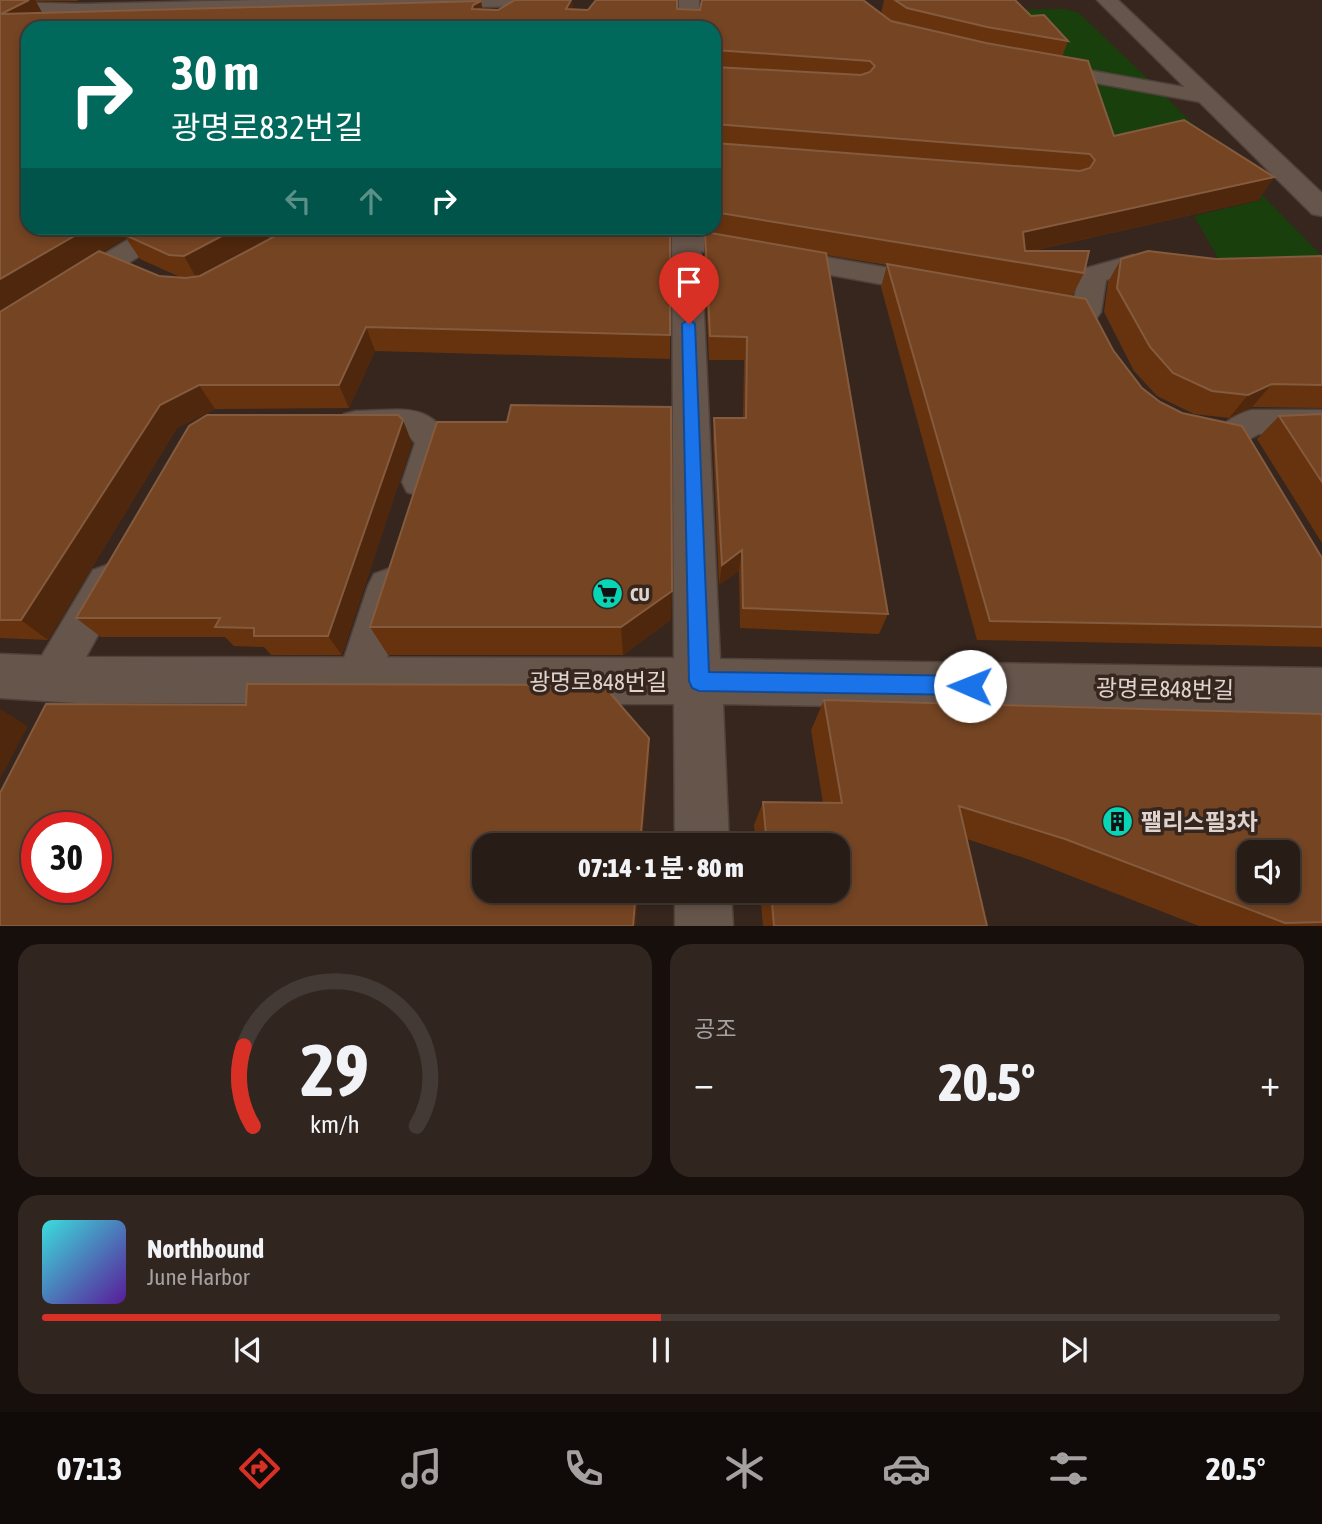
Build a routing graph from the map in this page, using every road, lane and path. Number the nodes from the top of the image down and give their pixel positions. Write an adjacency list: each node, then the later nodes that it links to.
1 (526, 0): 7 (street)
2 (536, 0): 6 (lane)
3 (689, 0): 8 (street)
4 (1107, 0): 10 (street)
5 (0, 8): 7 (street)
6 (507, 17)
7 (117, 19)
8 (689, 21)
9 (1030, 65): 10 (lane)
10 (1206, 97): 11 (street)
11 (1322, 208)
12 (154, 235): 15 (lane)
13 (679, 235): 28 (street)
14 (694, 235): 18 (lane)
15 (113, 260): 17 (lane); 20 (lane)
16 (1187, 270): 19 (lane)
17 (145, 275)
18 (953, 288)
19 (1081, 318)
20 (0, 331)
21 (1322, 422): 23 (lane)
22 (323, 423): 24 (lane)
23 (1200, 430)
24 (410, 517)
25 (398, 555): 29 (lane)
26 (122, 557): 30 (lane)
27 (0, 676): 30 (street, 광명로848번길)
28 (699, 681): 29 (street, 광명로848번길); 31 (street, 광명로848번길); 32 (street)
29 (358, 682): 30 (street, 광명로848번길)
30 (63, 690)
31 (1322, 691)
32 (702, 833)
33 (703, 903): 34 (street)
34 (704, 926)

